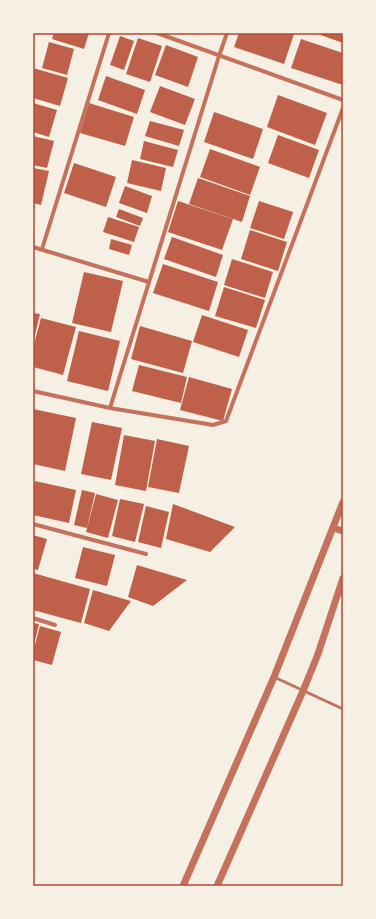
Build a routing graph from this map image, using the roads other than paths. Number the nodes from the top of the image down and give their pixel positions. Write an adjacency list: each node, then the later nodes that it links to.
1 (109, 33): 8 (street)
2 (157, 33): 4 (street)
3 (227, 33): 4 (street)
4 (219, 56): 5 (street); 9 (street)
5 (343, 100)
6 (343, 108): 11 (street)
7 (33, 247): 8 (street)
8 (42, 249): 9 (street)
9 (149, 282): 11 (street)
10 (33, 391): 11 (street)
11 (110, 408)
12 (343, 502): 13 (street)
13 (342, 510): 15 (street)
14 (33, 524): 17 (street)
15 (333, 528): 16 (street); 21 (street)
16 (343, 531)
17 (146, 554)
18 (343, 578): 22 (street)
19 (33, 618): 20 (street)
20 (55, 625)
21 (274, 677): 22 (lane); 24 (street)
22 (303, 691): 23 (lane); 25 (street)
23 (343, 709)
24 (183, 886)
25 (217, 886)

